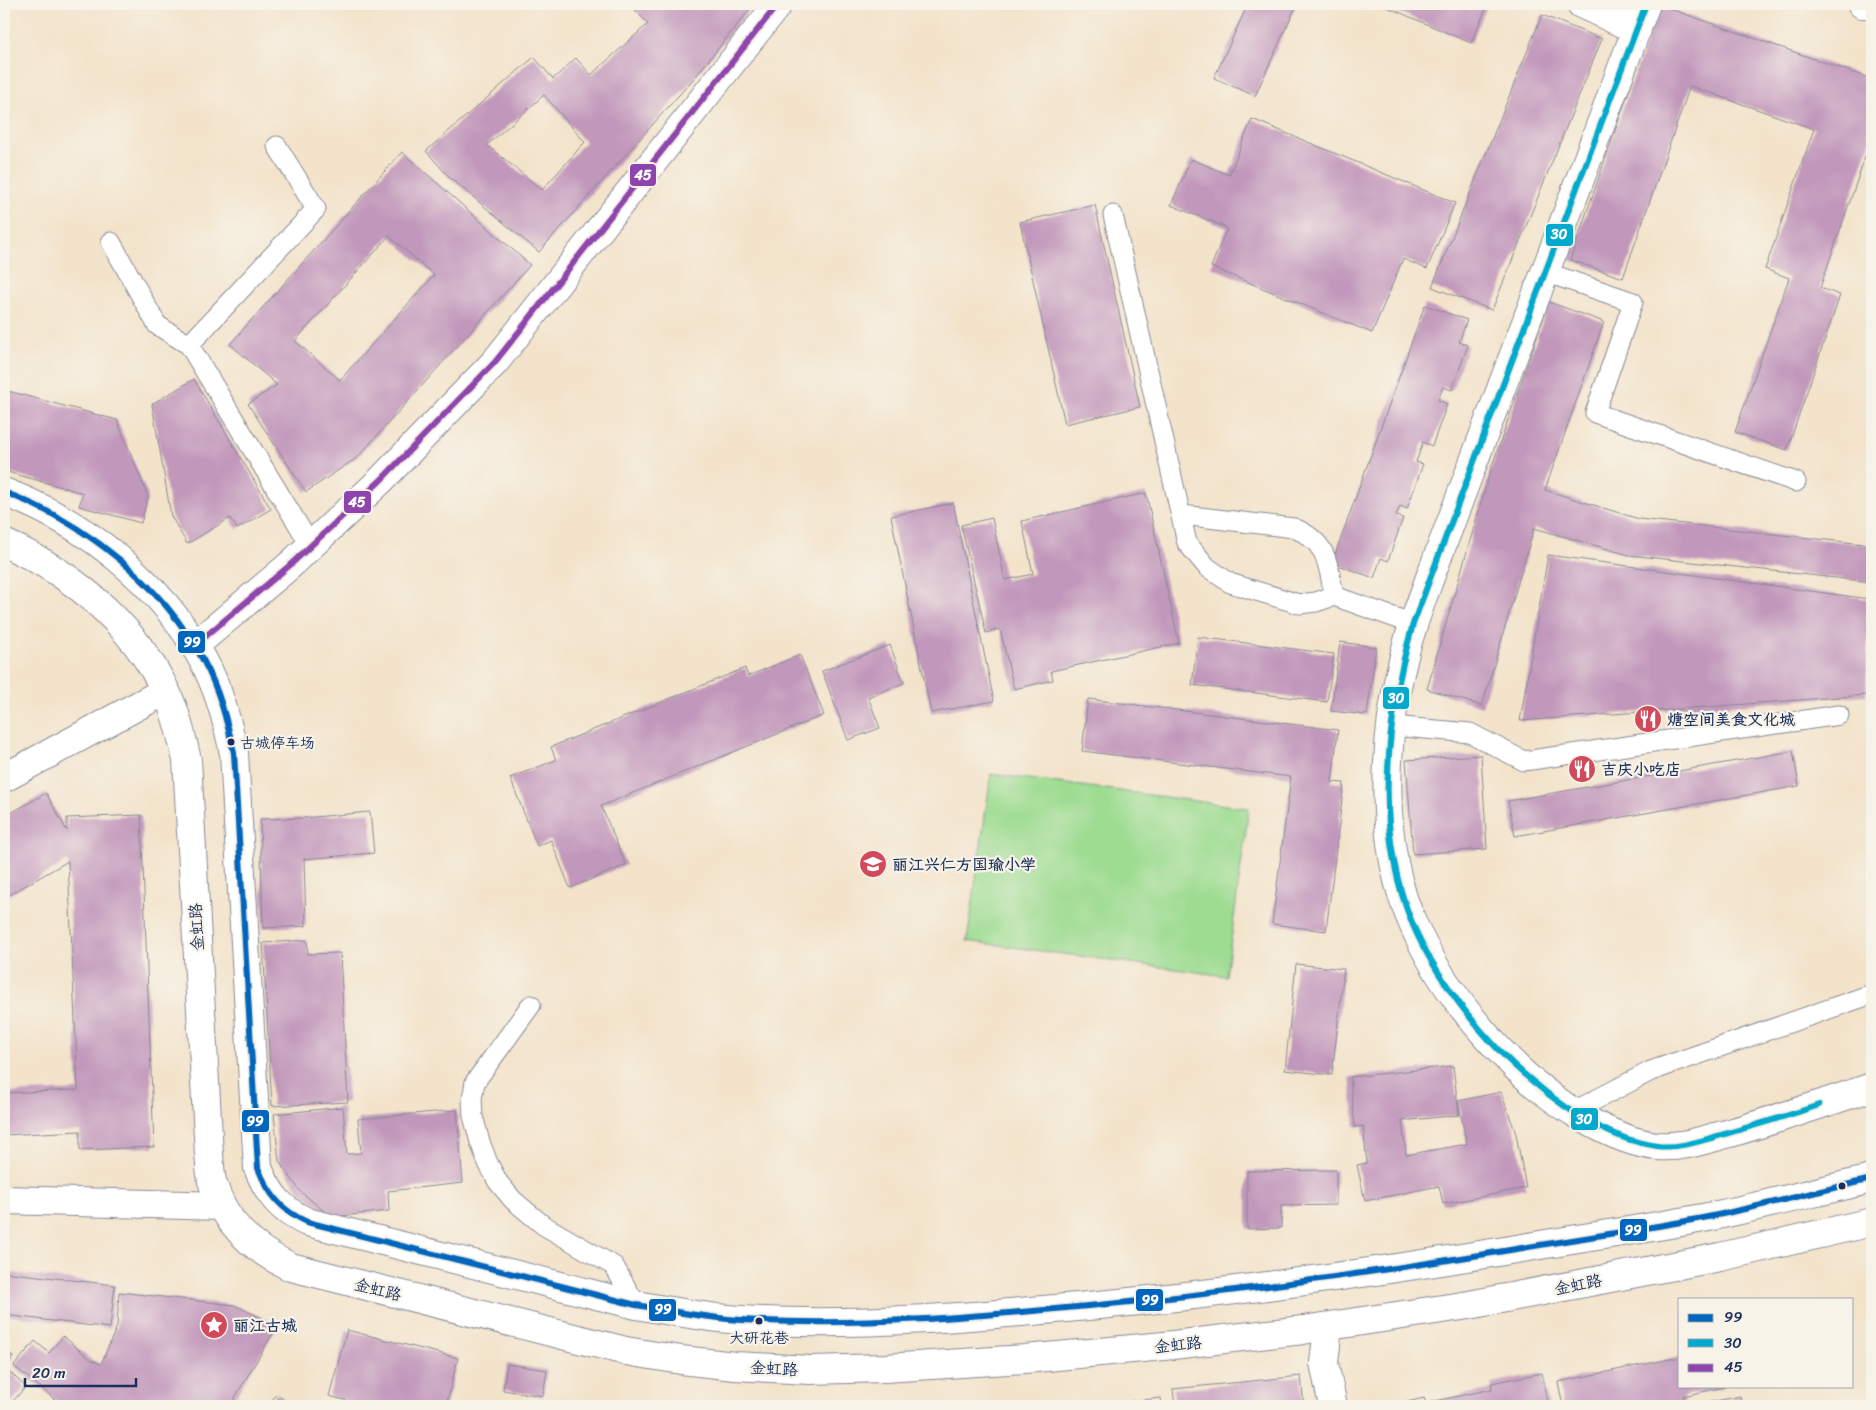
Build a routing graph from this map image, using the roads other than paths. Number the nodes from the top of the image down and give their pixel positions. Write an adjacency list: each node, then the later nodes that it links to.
1 (1581, 4): 6 (main road)
2 (1646, 4): 6 (main road)
3 (1862, 4): 4 (main road)
4 (1866, 4)
5 (774, 6): 16 (main road)
6 (1637, 30): 10 (main road)
7 (277, 146): 11 (lane)
8 (1113, 215): 14 (lane)
9 (111, 242): 11 (lane)
10 (1545, 272): 12 (lane); 18 (main road)
11 (189, 345): 16 (lane)
12 (1796, 482)
13 (4, 492): 19 (main road)
14 (1182, 515): 17 (lane); 17 (lane)
15 (4, 543): 20 (main road, 金虹路)
16 (311, 546): 19 (main road)
17 (1334, 596): 18 (lane)
18 (1413, 624): 22 (main road)
19 (194, 646): 32 (main road)
20 (165, 691): 23 (main road); 30 (main road, 金虹路)
21 (1839, 715): 22 (lane)
22 (1392, 726): 27 (main road)
23 (4, 778)
24 (1872, 994): 27 (lane)
25 (531, 1005): 32 (lane)
26 (1872, 1087): 27 (main road)
27 (1574, 1111)
28 (1872, 1179): 32 (main road)
29 (4, 1200): 30 (main road)
30 (222, 1206): 33 (main road, 金虹路)
31 (1872, 1222): 33 (main road, 金虹路)
32 (636, 1305)
33 (1328, 1326): 34 (main road)
34 (1332, 1406)

